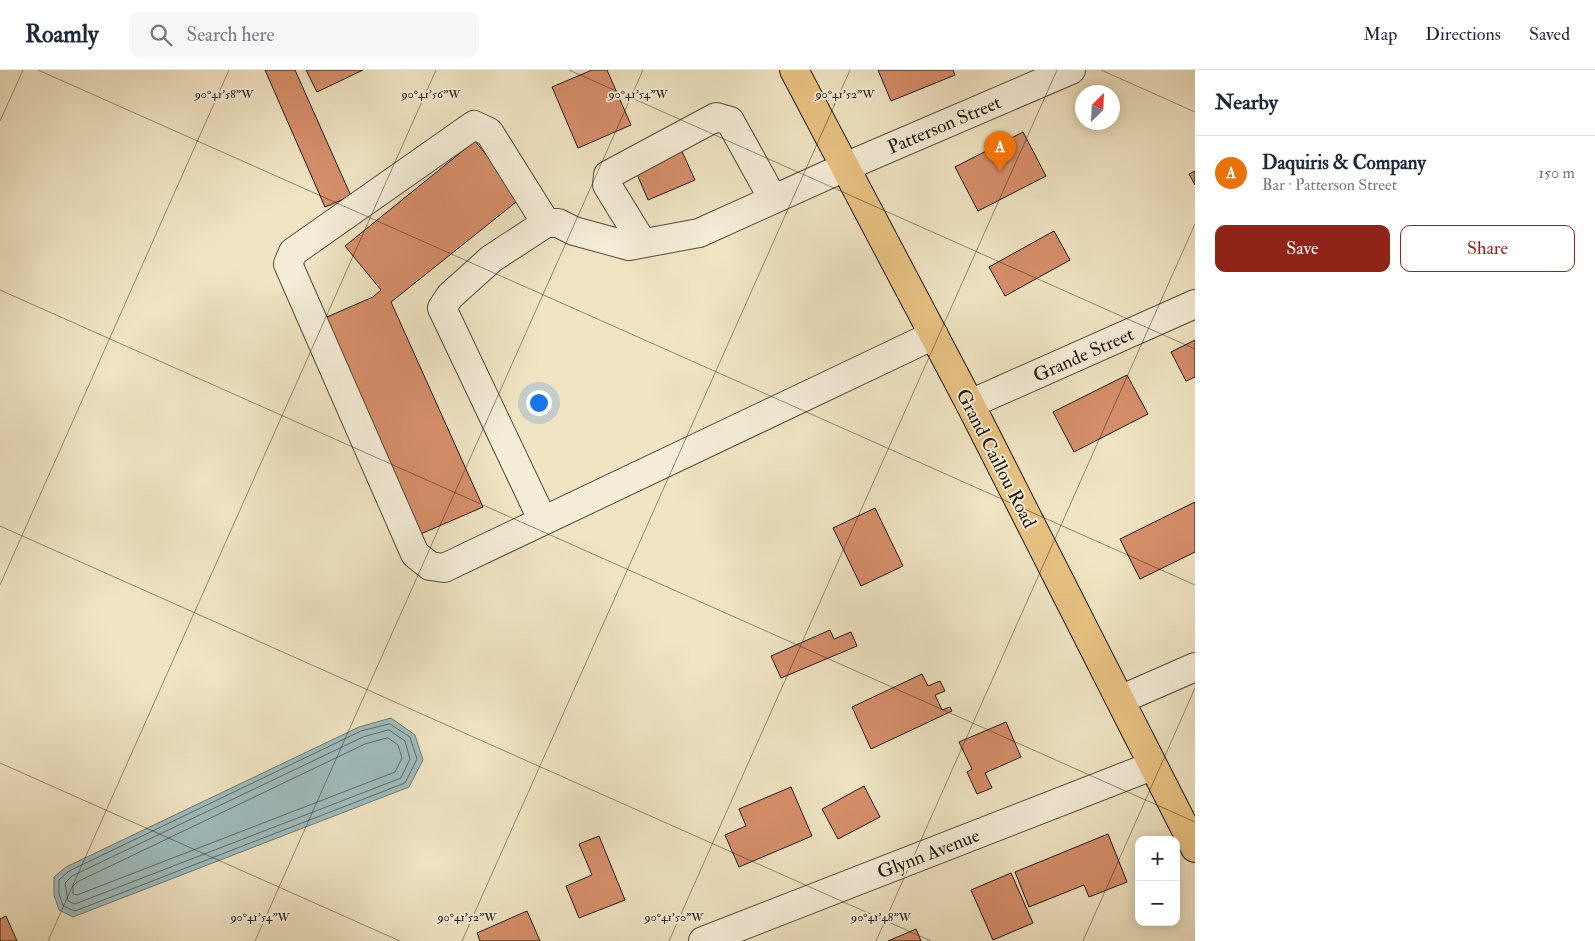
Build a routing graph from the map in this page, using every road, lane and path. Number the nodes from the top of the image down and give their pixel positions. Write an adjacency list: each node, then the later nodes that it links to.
1 (794, 70): 3 (main road, Grand Caillou Road)
2 (1071, 70): 3 (street, Patterson Street)
3 (845, 167): 4 (street, Patterson Street); 8 (main road, Grand Caillou Road)
4 (773, 198): 6 (street, Patterson Street); 6 (street)
5 (546, 224): 6 (street, Patterson Street); 10 (street); 10 (street)
6 (642, 242)
7 (1195, 304): 9 (street, Grande Street)
8 (934, 335): 9 (main road, Grand Caillou Road); 10 (street)
9 (970, 404): 12 (main road, Grand Caillou Road)
10 (543, 521)
11 (1195, 667): 12 (street)
12 (1122, 700): 13 (main road, Grand Caillou Road)
13 (1152, 766): 14 (main road, Grand Caillou Road); 15 (street, Glynn Avenue)
14 (1195, 848)
15 (704, 941)

